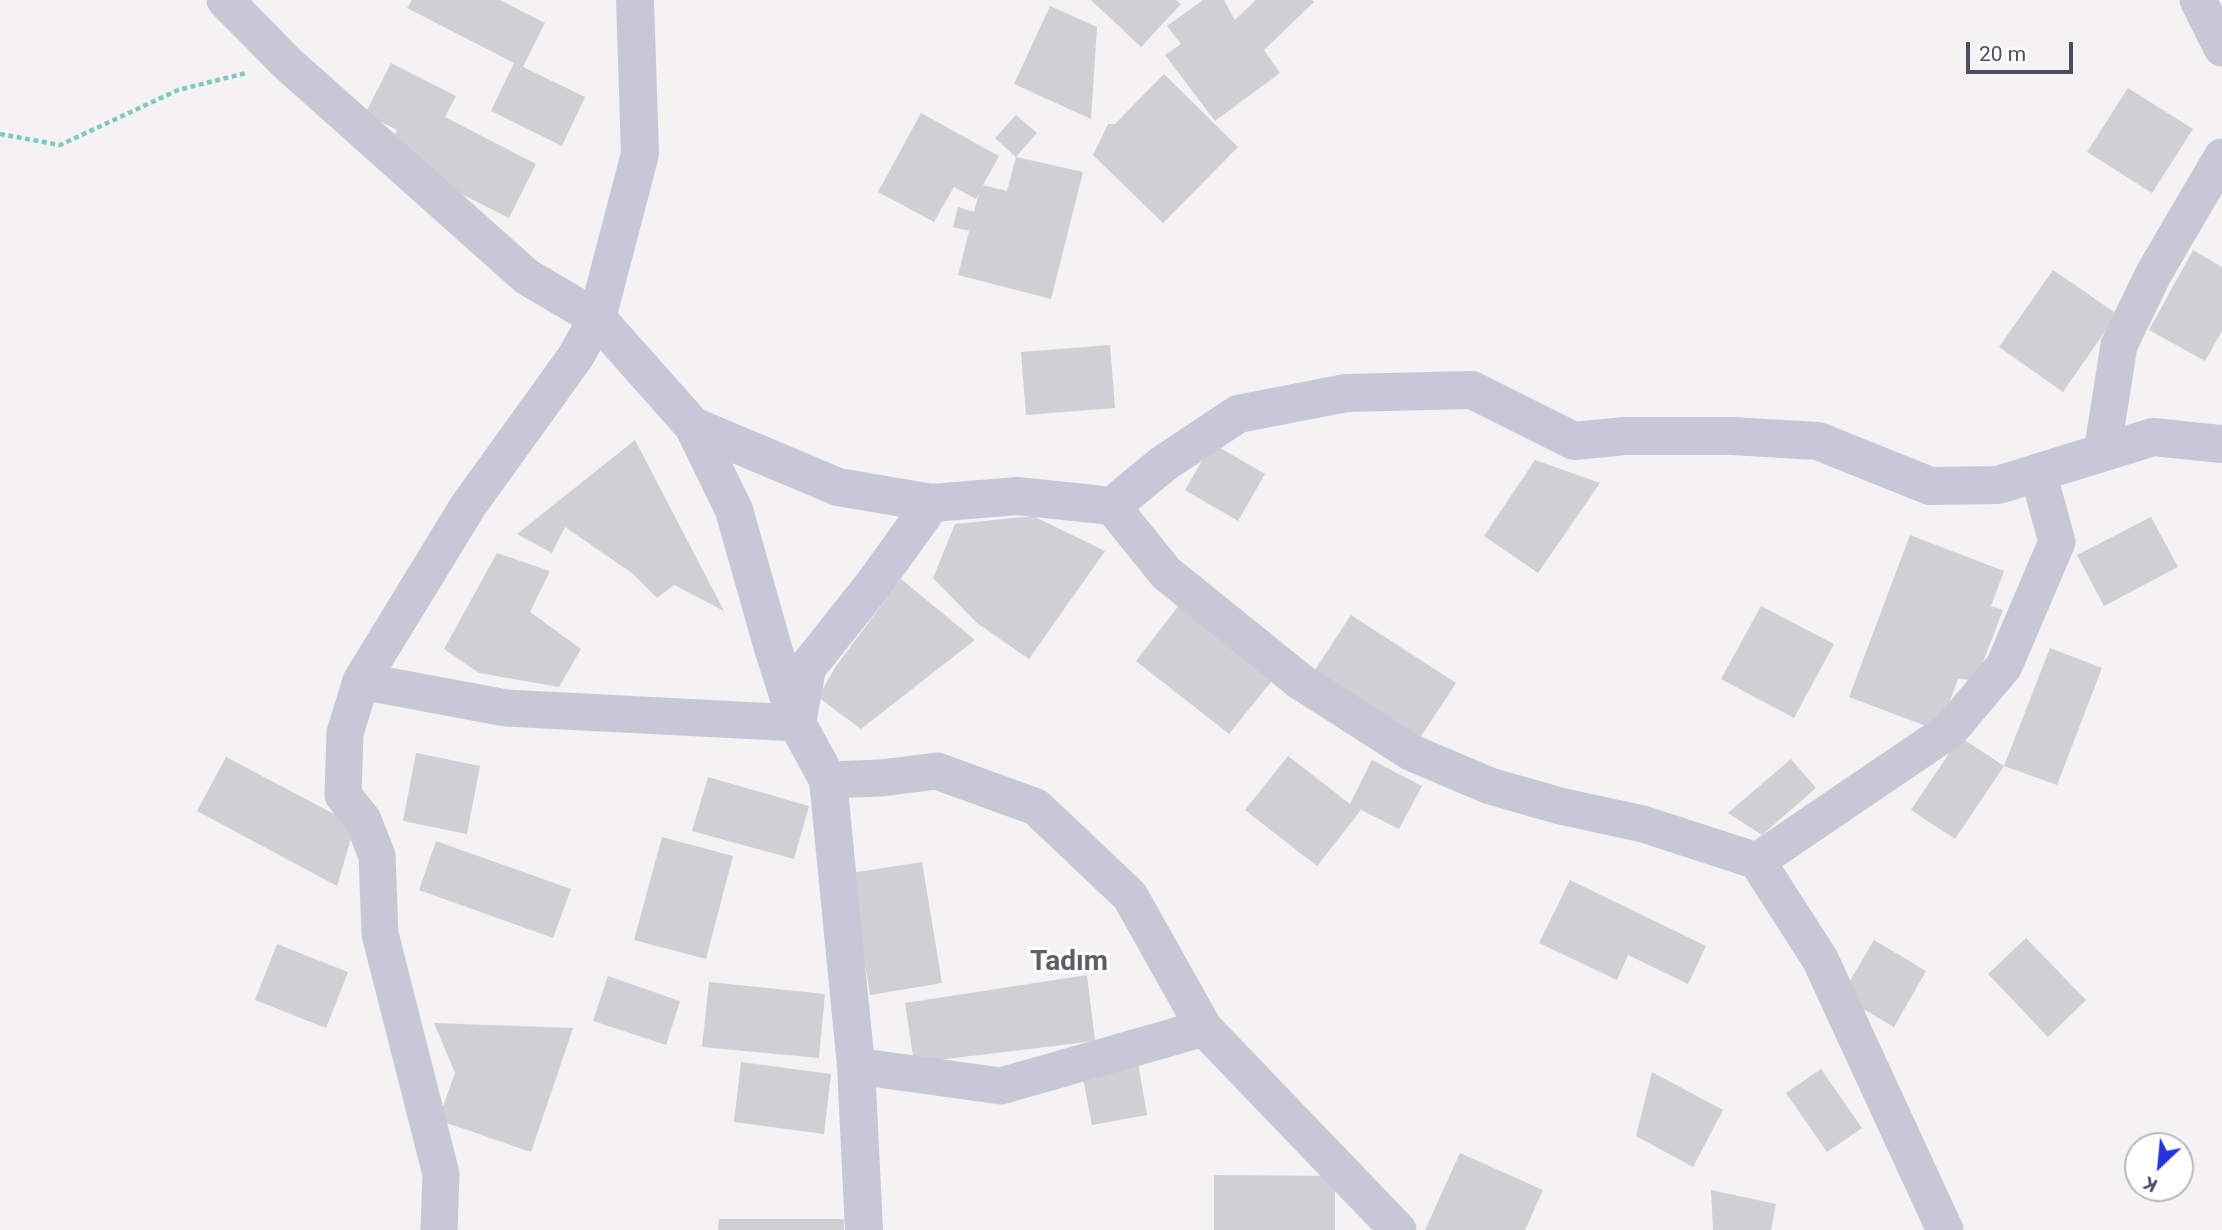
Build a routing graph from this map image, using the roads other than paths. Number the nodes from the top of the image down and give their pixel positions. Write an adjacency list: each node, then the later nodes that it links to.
1 (225, 0): 6 (street)
2 (635, 0): 6 (street)
3 (2198, 0): 4 (street)
4 (2222, 48)
5 (2222, 157): 9 (street)
6 (597, 318): 7 (street); 13 (street)
7 (693, 426): 11 (street); 14 (street)
8 (2222, 444): 9 (street)
9 (2102, 453): 10 (street)
10 (2038, 473): 12 (street); 16 (street)
11 (932, 503): 12 (street); 14 (street)
12 (1112, 506): 16 (street)
13 (360, 681): 14 (street); 19 (street)
14 (797, 723): 15 (street)
15 (828, 780): 17 (street); 18 (street)
16 (1757, 861): 22 (street)
17 (1204, 1028): 18 (street); 21 (street)
18 (856, 1066): 20 (street)
19 (439, 1230)
20 (864, 1230)
21 (1398, 1230)
22 (1945, 1230)

